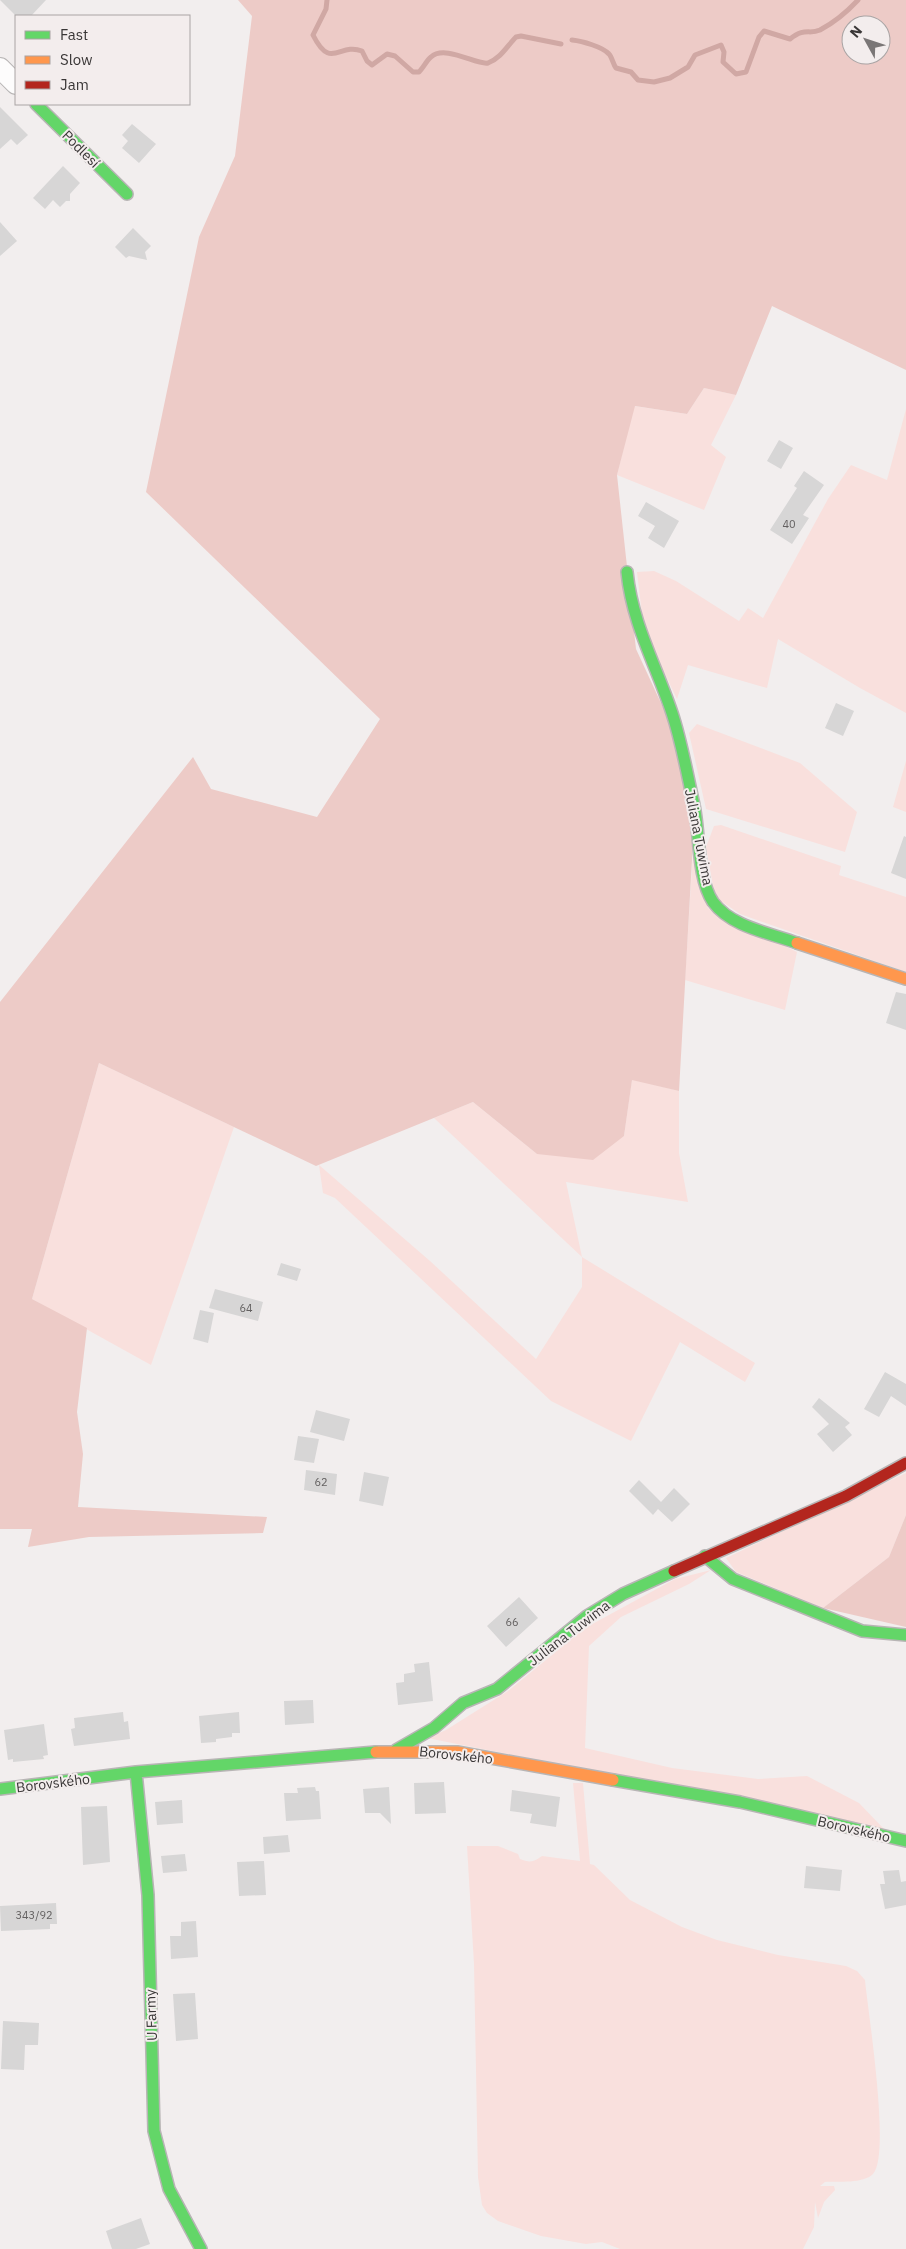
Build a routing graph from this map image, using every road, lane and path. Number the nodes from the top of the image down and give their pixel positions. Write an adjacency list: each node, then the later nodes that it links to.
1 (0, 68): 2 (street)
2 (15, 83)
3 (37, 105): 4 (street, Podlesí)
4 (127, 194)
5 (627, 572): 6 (street, Juliana Tuwima)
6 (906, 979)
7 (906, 1464): 8 (street, Juliana Tuwima)
8 (705, 1556): 9 (street); 10 (street, Juliana Tuwima)
9 (906, 1635)
10 (434, 1728): 11 (street, Juliana Tuwima); 12 (street)
11 (396, 1750): 12 (street, Borovského); 13 (street, Borovského)
12 (441, 1752): 15 (street, Borovského)
13 (136, 1772): 14 (street, Borovského); 16 (street, U Farmy)
14 (0, 1789)
15 (906, 1841)
16 (201, 2249)

